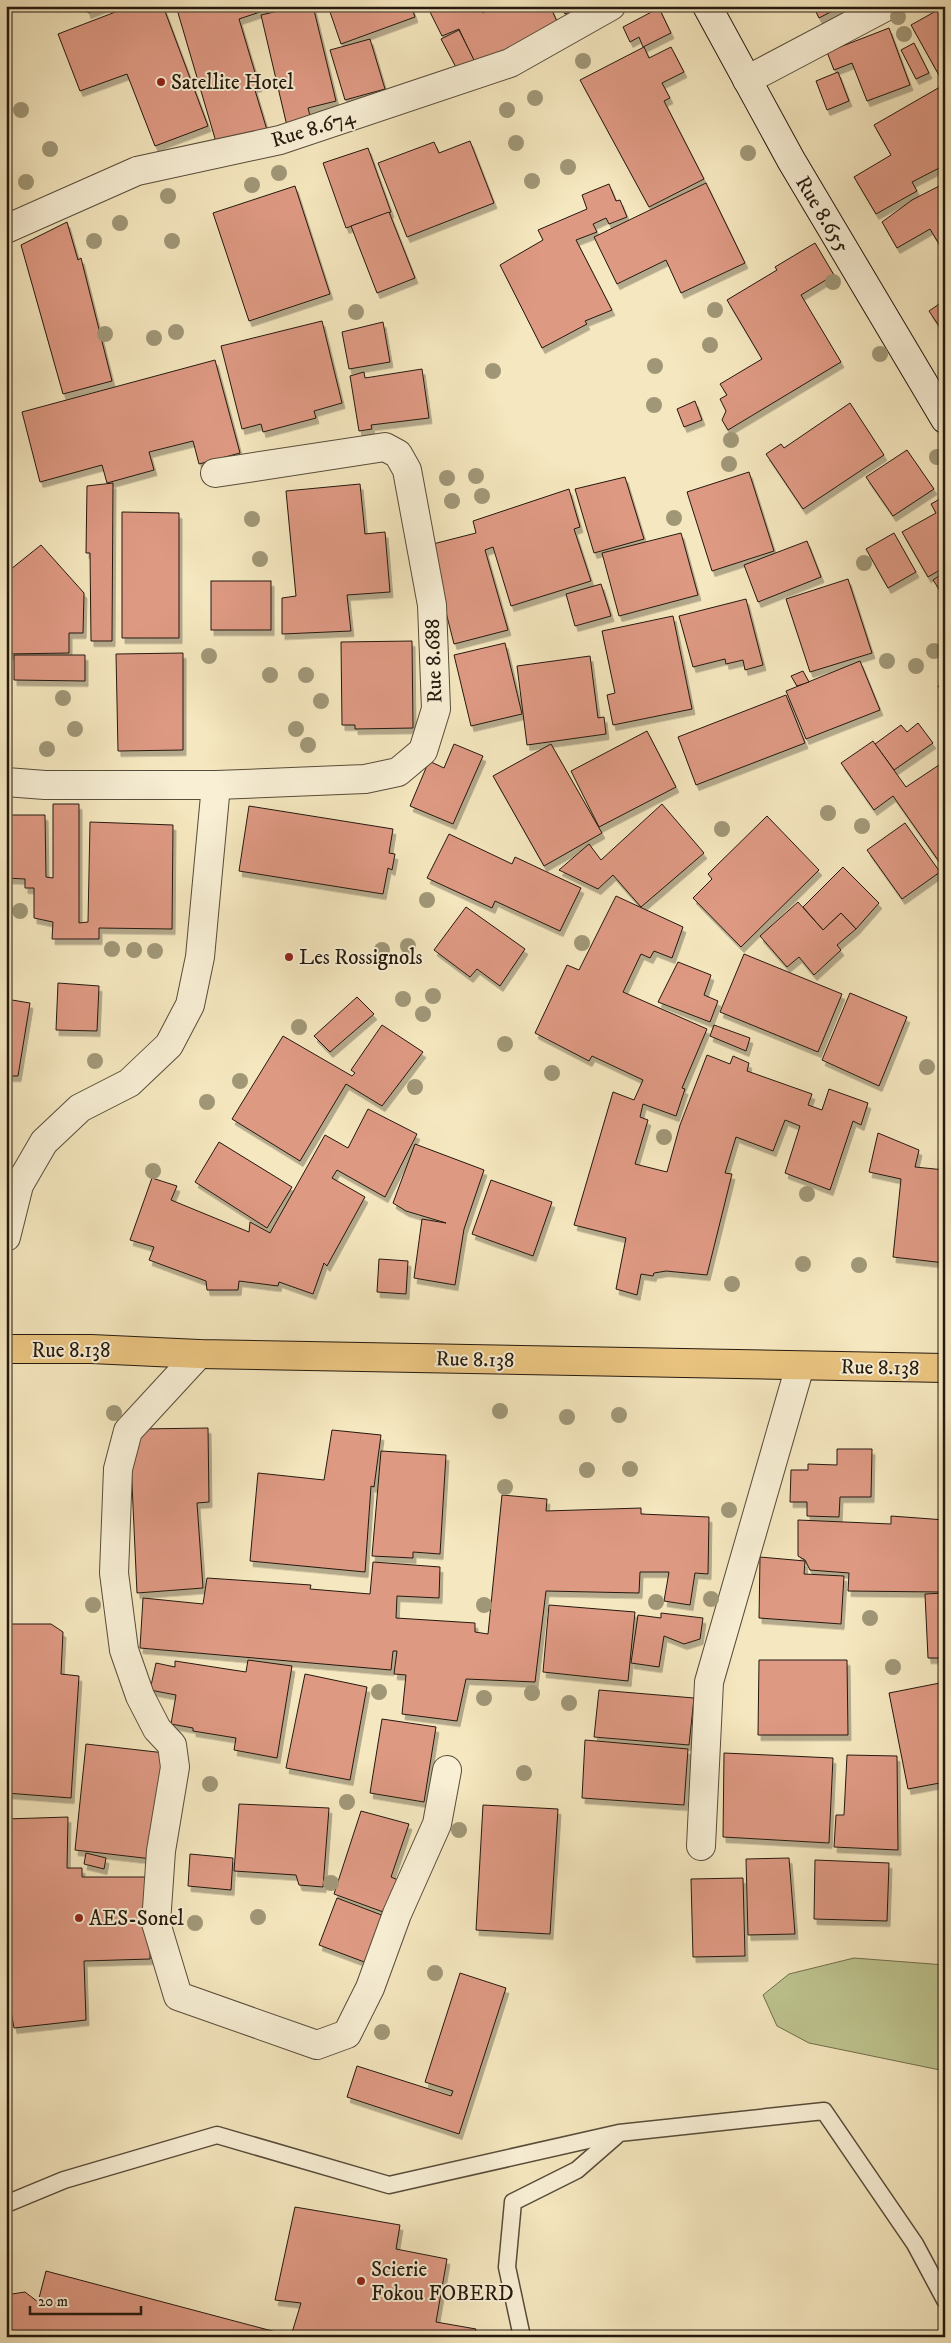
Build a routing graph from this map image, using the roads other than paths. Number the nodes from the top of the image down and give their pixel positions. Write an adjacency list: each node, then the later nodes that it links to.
1 (611, 6): 5 (street, Rue 8.674)
2 (707, 6): 4 (street, Rue 8.655)
3 (887, 6): 4 (street)
4 (747, 80): 6 (street, Rue 8.655)
5 (6, 228)
6 (945, 419)
7 (215, 473): 9 (street, Rue 8.688)
8 (6, 782): 9 (street, Rue 8.688)
9 (216, 785): 10 (street)
10 (6, 1237)
11 (6, 1349): 12 (main road, Rue 8.138)
12 (198, 1354): 13 (main road, Rue 8.138); 15 (street)
13 (800, 1366): 14 (main road, Rue 8.138); 16 (street)
14 (945, 1368)
15 (447, 1770)
16 (701, 1846)
17 (619, 2133): 18 (lane); 19 (lane); 20 (lane)
18 (6, 2204)
19 (945, 2300)
20 (522, 2337)

